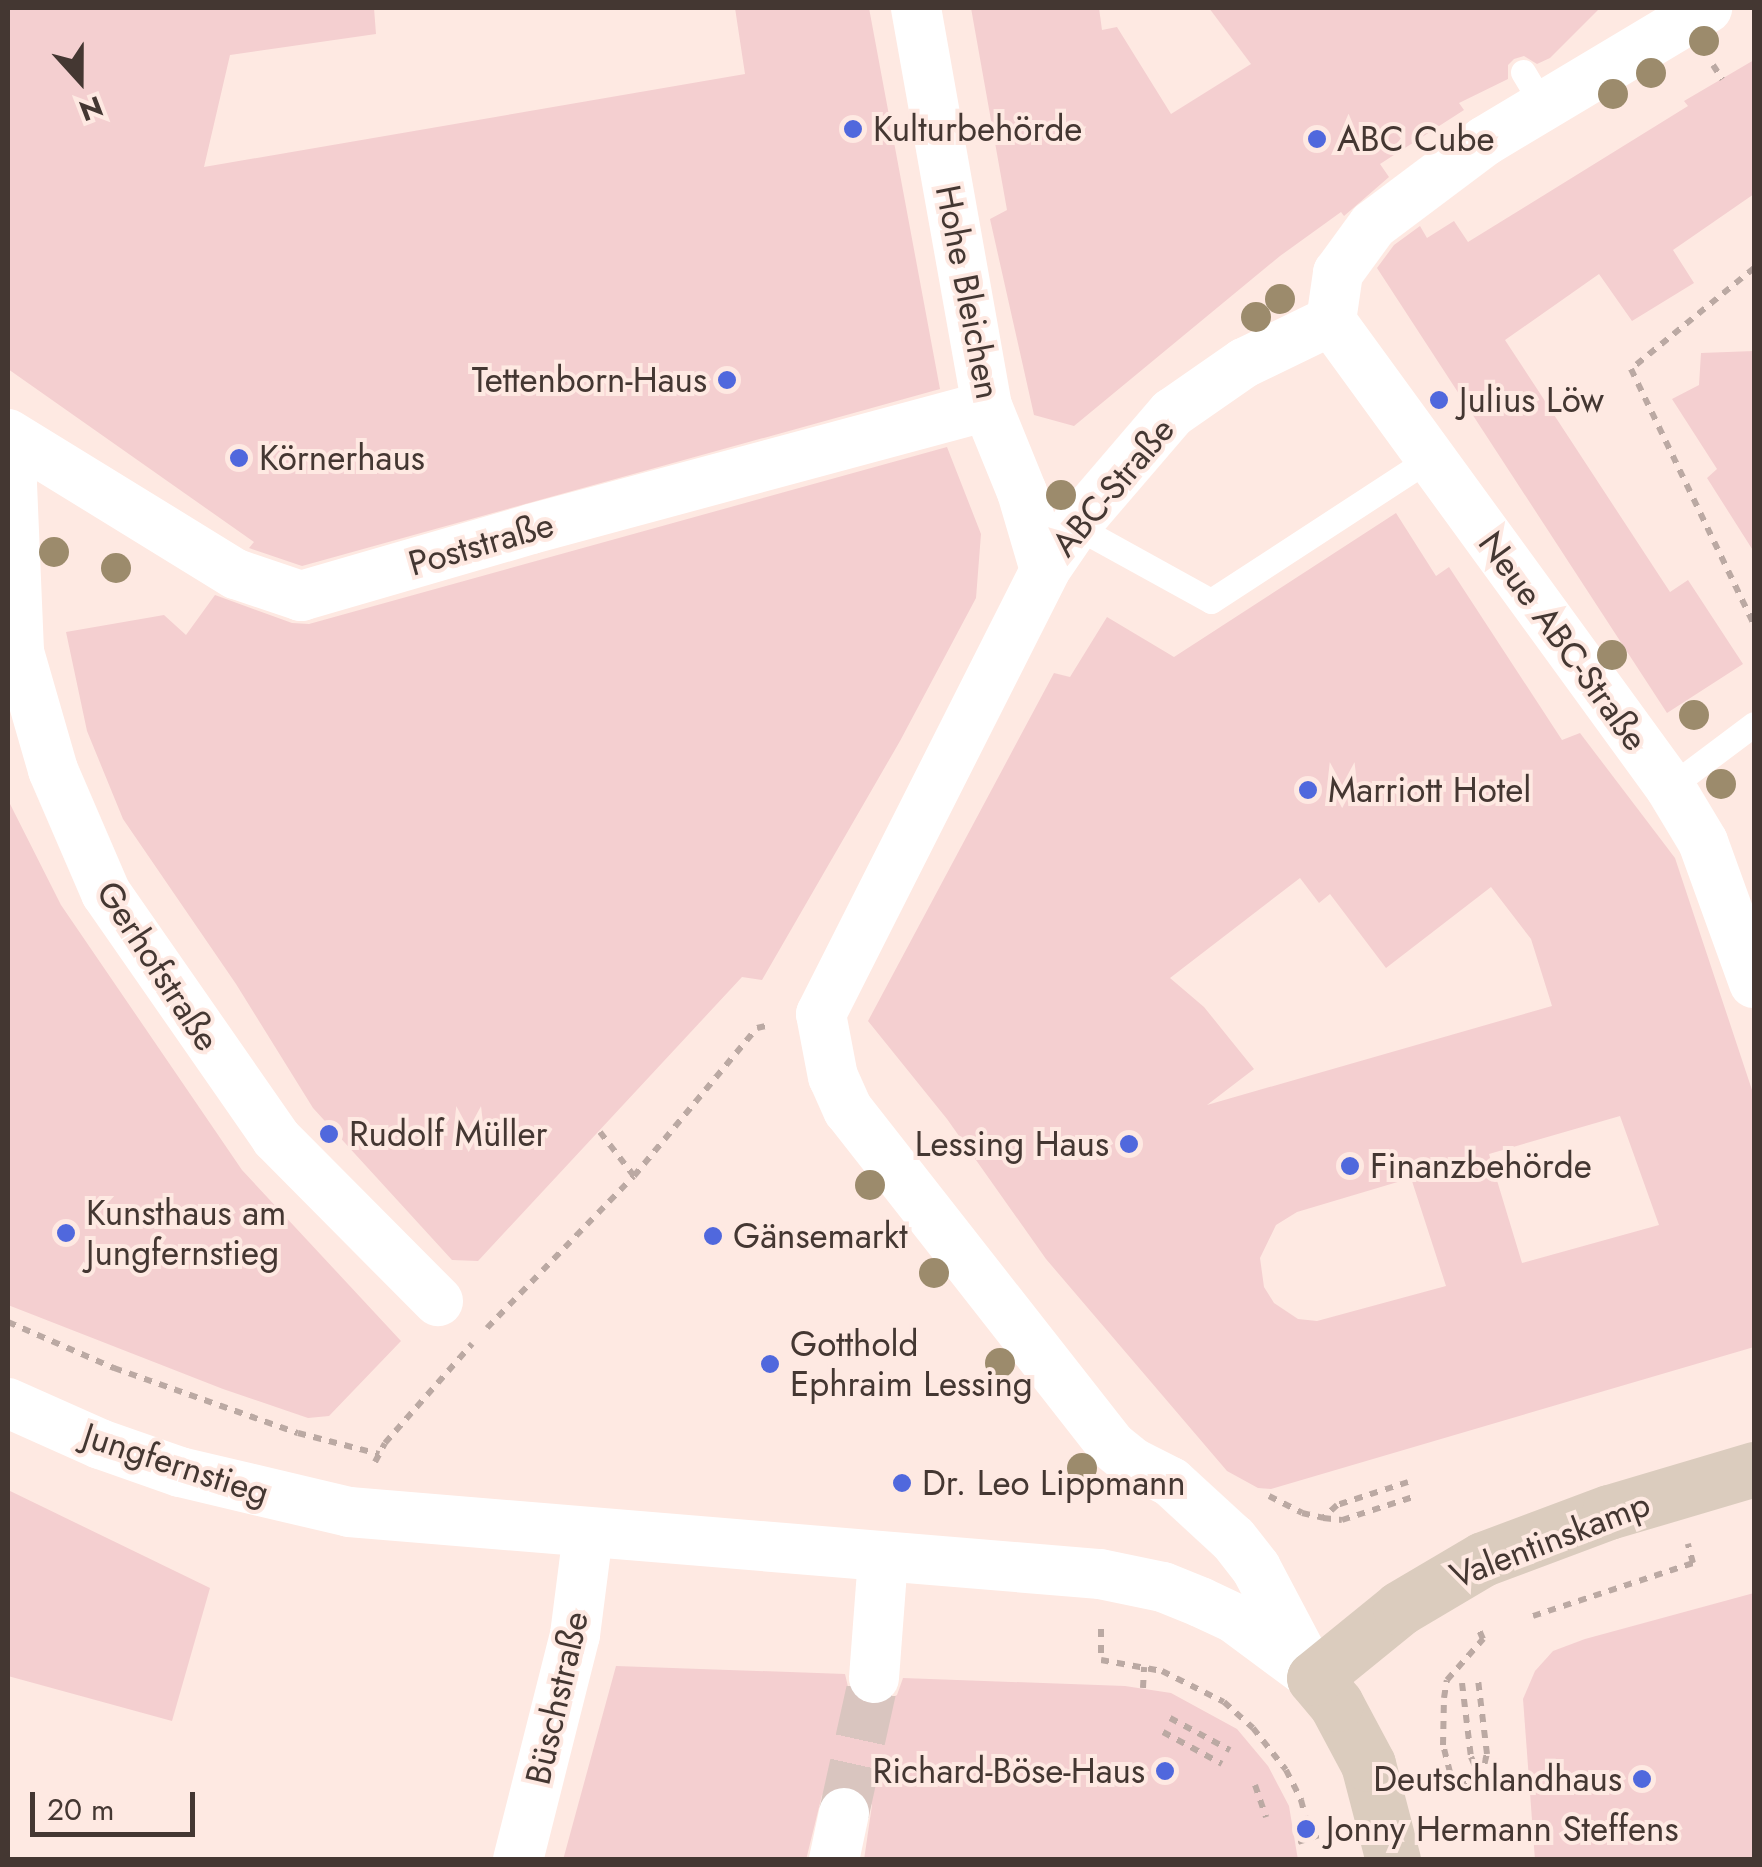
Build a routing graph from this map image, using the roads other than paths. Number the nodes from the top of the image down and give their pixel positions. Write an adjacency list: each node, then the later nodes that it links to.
1 (916, 8): 4 (street, Hohe Bleichen)
2 (1707, 8): 3 (street)
3 (1331, 321): 6 (street, Neue ABC-Straße); 7 (street, ABC-Straße)
4 (987, 406): 5 (street, Poststraße); 8 (street, Hohe Bleichen)
5 (11, 436): 12 (street, Gerhofstraße)
6 (1429, 459): 7 (lane); 10 (street, Neue ABC-Straße)
7 (1075, 526): 8 (street, ABC-Straße)
8 (1045, 570): 18 (street, ABC-Straße)
9 (1754, 724): 10 (lane)
10 (1670, 787): 11 (street, Neue ABC-Straße)
11 (1754, 983)
12 (438, 1302)
13 (8, 1403): 15 (street, Jungfernstieg)
14 (1754, 1469): 18 (street, Valentinskamp)
15 (588, 1534): 16 (street); 19 (street, Büschstraße)
16 (883, 1558): 17 (street); 18 (street)
17 (874, 1678)
18 (1314, 1678): 20 (street)
19 (518, 1860)
20 (1393, 1860)

